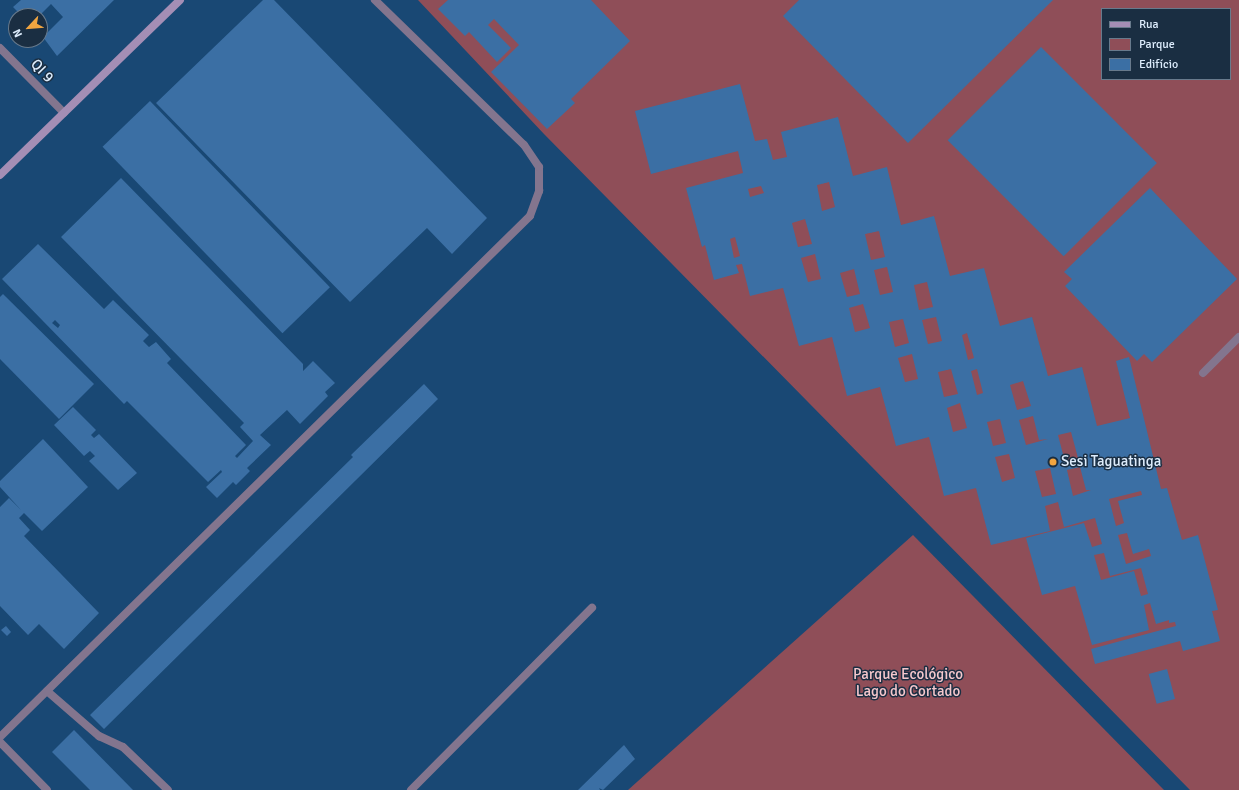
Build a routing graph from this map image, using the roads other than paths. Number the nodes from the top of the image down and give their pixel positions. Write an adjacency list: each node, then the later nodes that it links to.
1 (180, 0): 4 (street)
2 (375, 0): 9 (street)
3 (0, 48): 4 (street, QI 9)
4 (64, 113): 5 (street)
5 (0, 175)
6 (1239, 337): 7 (street)
7 (1202, 373)
8 (592, 608): 14 (street)
9 (47, 691): 10 (street); 13 (street)
10 (0, 737)
11 (0, 742): 12 (street)
12 (47, 790)
13 (168, 790)
14 (411, 790)

